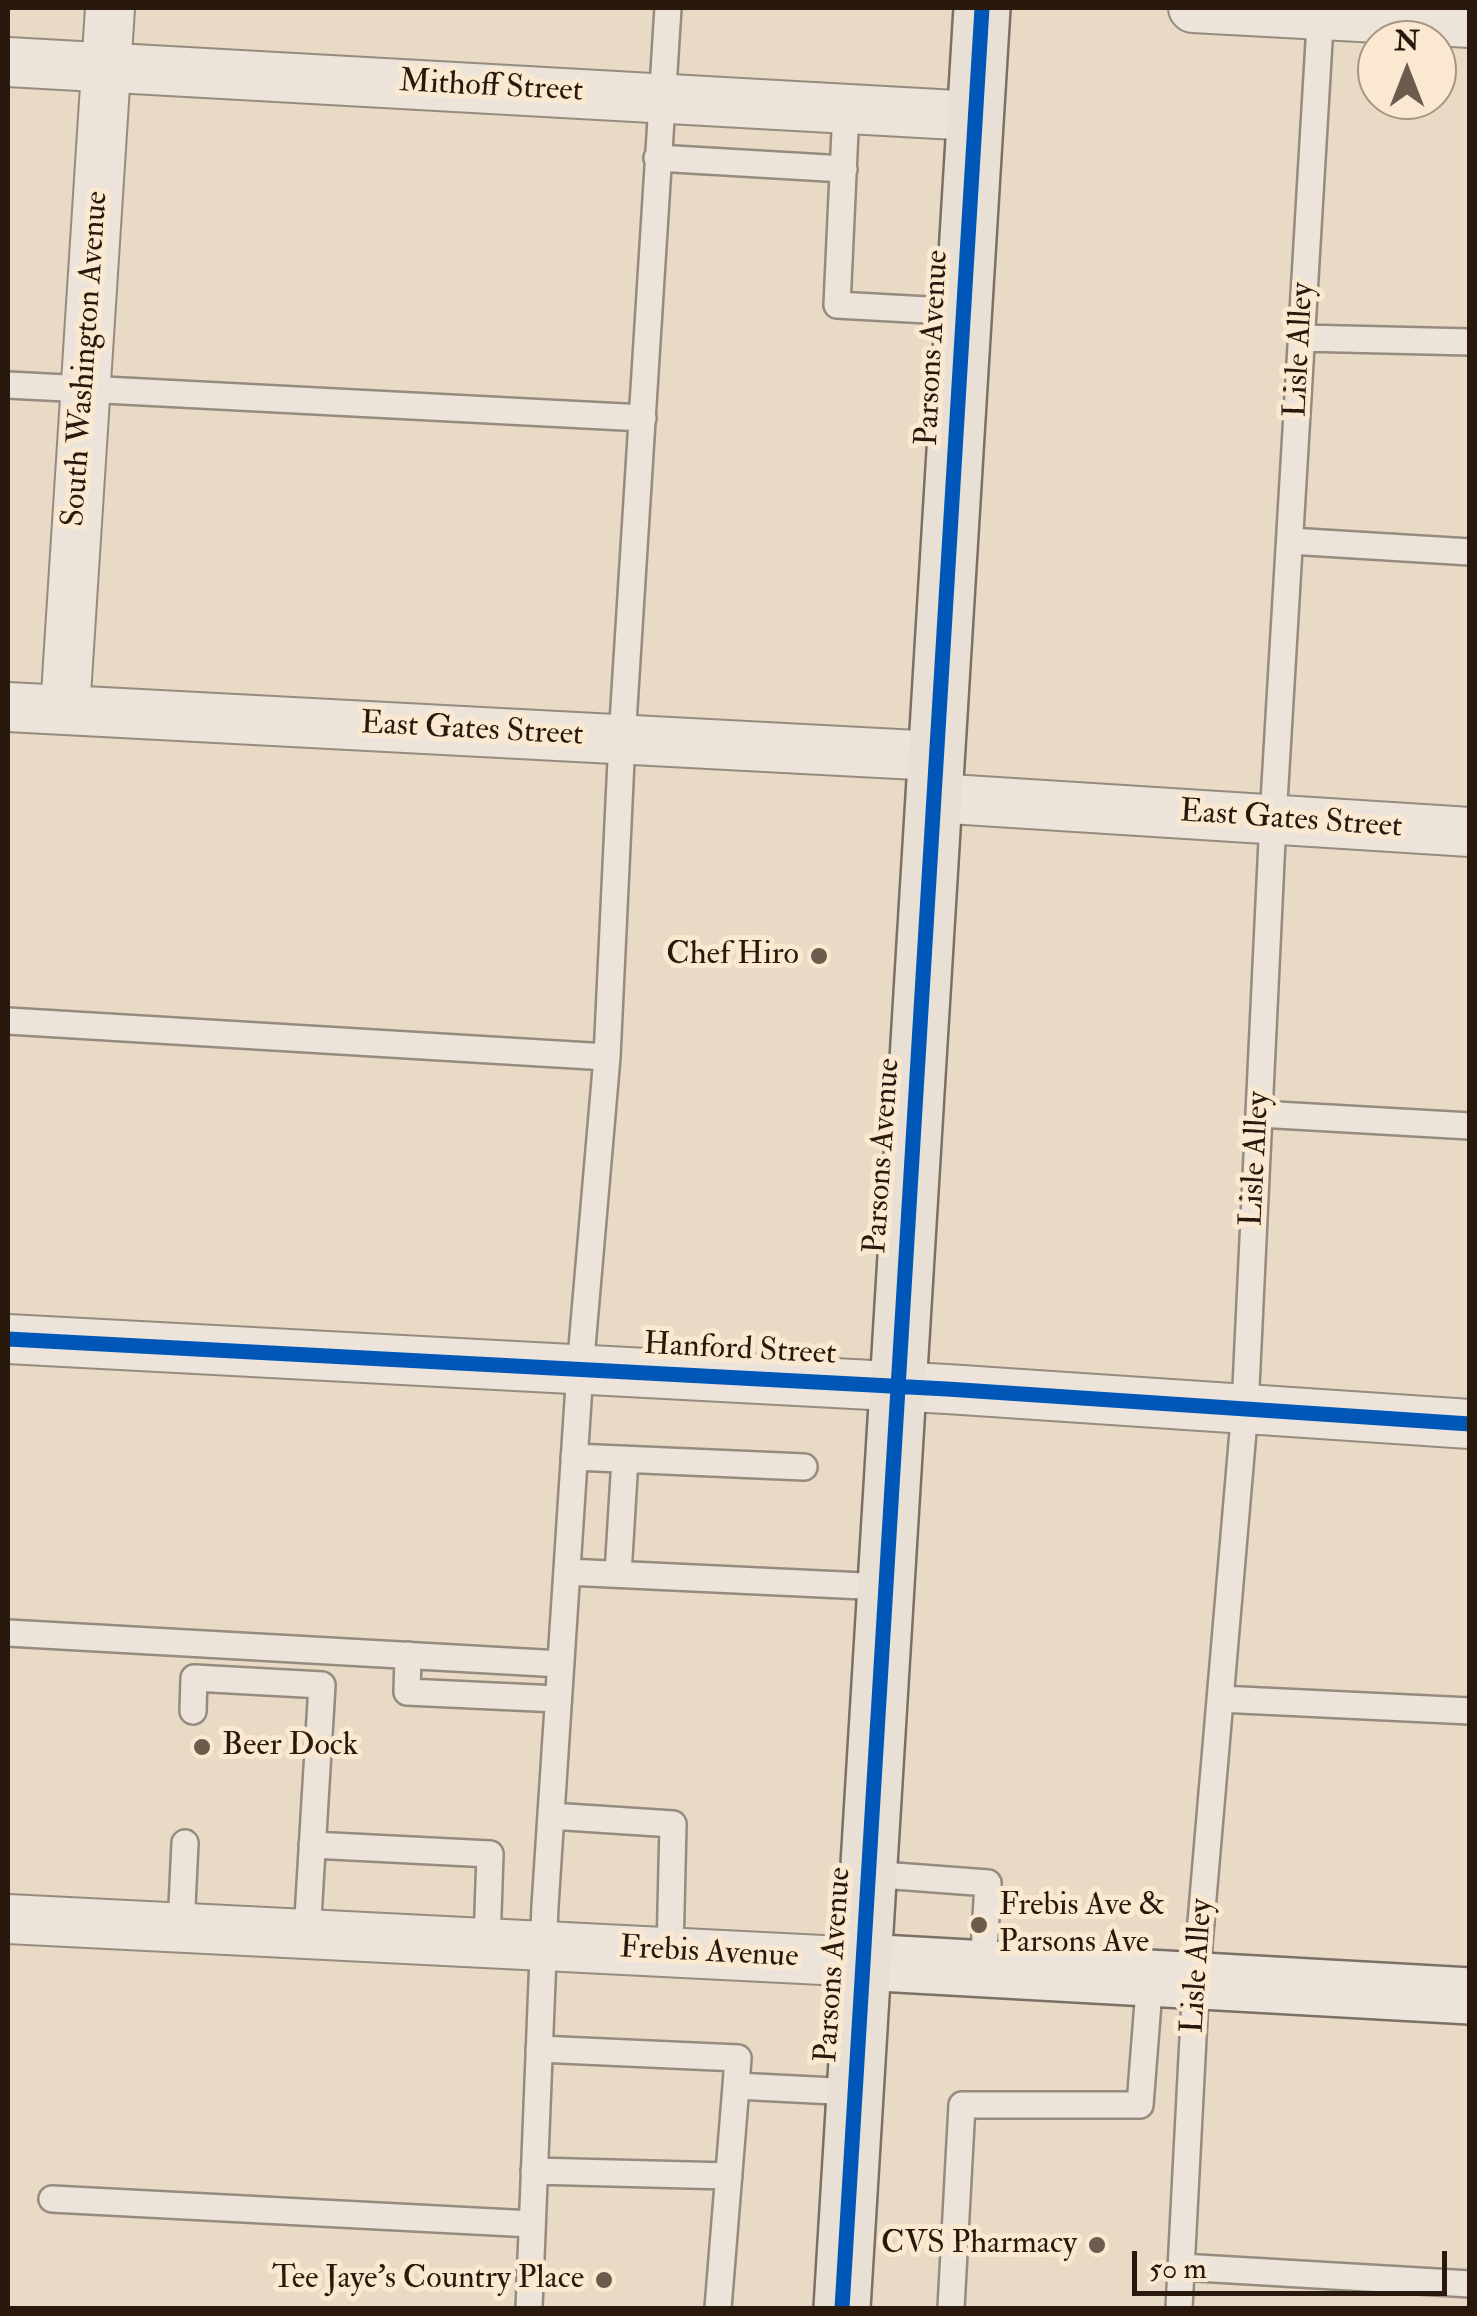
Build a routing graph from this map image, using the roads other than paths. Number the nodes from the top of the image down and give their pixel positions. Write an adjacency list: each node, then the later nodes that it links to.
1 (110, 8): 8 (street, South Washington Avenue)
2 (668, 8): 9 (lane)
3 (982, 8): 11 (main road, Parsons Avenue)
4 (1193, 8): 5 (street)
5 (1320, 11): 6 (street); 15 (lane, Lisle Alley)
6 (1470, 23)
7 (8, 62): 8 (street, Mithoff Street)
8 (105, 67): 9 (street, Mithoff Street); 18 (street, South Washington Avenue)
9 (660, 98): 10 (street, Mithoff Street); 12 (lane)
10 (846, 109): 11 (street, Mithoff Street); 13 (lane)
11 (974, 116): 14 (main road, Parsons Avenue)
12 (657, 158): 13 (lane); 19 (lane)
13 (844, 169): 14 (lane)
14 (964, 312): 25 (main road, Parsons Avenue)
15 (1302, 338): 16 (lane); 20 (lane, Lisle Alley)
16 (1470, 342)
17 (8, 385): 18 (lane)
18 (85, 388): 19 (lane); 23 (street, South Washington Avenue)
19 (644, 418): 24 (lane)
20 (1290, 540): 21 (lane); 26 (lane, Lisle Alley)
21 (1470, 552)
22 (8, 707): 23 (street, East Gates Street)
23 (65, 710): 24 (street, East Gates Street)
24 (622, 739): 25 (street, East Gates Street); 29 (lane)
25 (935, 777): 26 (street, East Gates Street); 34 (main road, Parsons Avenue)
26 (1273, 820): 27 (street, East Gates Street); 30 (lane, Lisle Alley)
27 (1470, 832)
28 (8, 1022): 29 (lane)
29 (607, 1056): 33 (lane)
30 (1259, 1114): 31 (lane); 35 (lane, Lisle Alley)
31 (1470, 1126)
32 (8, 1339): 33 (street, Hanford Street)
33 (580, 1370): 34 (street, Hanford Street); 37 (lane)
34 (896, 1386): 35 (street, Hanford Street); 42 (main road, Parsons Avenue)
35 (1245, 1408): 36 (street, Hanford Street); 48 (lane, Lisle Alley)
36 (1470, 1424)
37 (574, 1457): 38 (lane); 40 (lane)
38 (625, 1459): 39 (lane); 41 (lane)
39 (804, 1466)
40 (567, 1572): 41 (lane); 46 (lane)
41 (618, 1574): 42 (lane)
42 (886, 1587): 55 (main road, Parsons Avenue)
43 (8, 1634): 44 (lane)
44 (261, 1648): 45 (lane); 47 (lane)
45 (408, 1656): 46 (lane); 49 (lane)
46 (561, 1664): 49 (lane)
47 (259, 1681): 50 (lane); 54 (lane)
48 (1220, 1699): 51 (lane); 64 (lane, Lisle Alley)
49 (558, 1700): 52 (lane)
50 (192, 1710)
51 (1470, 1711)
52 (550, 1816): 60 (lane); 61 (lane)
53 (185, 1843): 57 (lane)
54 (312, 1845): 58 (lane); 59 (lane)
55 (868, 1874): 62 (main road, Parsons Avenue); 63 (lane)
56 (8, 1919): 57 (street, Frebis Avenue)
57 (181, 1928): 58 (street, Frebis Avenue)
58 (307, 1934): 59 (street, Frebis Avenue)
59 (487, 1943): 60 (street, Frebis Avenue)
60 (542, 1946): 61 (street, Frebis Avenue); 66 (lane)
61 (670, 1952): 62 (street, Frebis Avenue)
62 (862, 1962): 63 (main road, Frebis Avenue); 68 (main road, Parsons Avenue)
63 (983, 1968): 64 (main road, Frebis Avenue)
64 (1173, 1979): 65 (main road, Frebis Avenue); 73 (lane, Lisle Alley); 78 (lane)
65 (1470, 1996)
66 (539, 2050): 67 (lane); 69 (lane)
67 (736, 2086): 68 (lane); 70 (lane)
68 (854, 2092): 77 (main road, Parsons Avenue)
69 (534, 2171): 70 (lane); 72 (lane)
70 (729, 2176): 76 (lane)
71 (52, 2199): 72 (lane)
72 (532, 2224): 75 (lane)
73 (1181, 2267): 74 (lane); 79 (lane, Lisle Alley)
74 (1470, 2284)
75 (529, 2308)
76 (718, 2308)
77 (842, 2308)
78 (951, 2308)
79 (1179, 2308)

